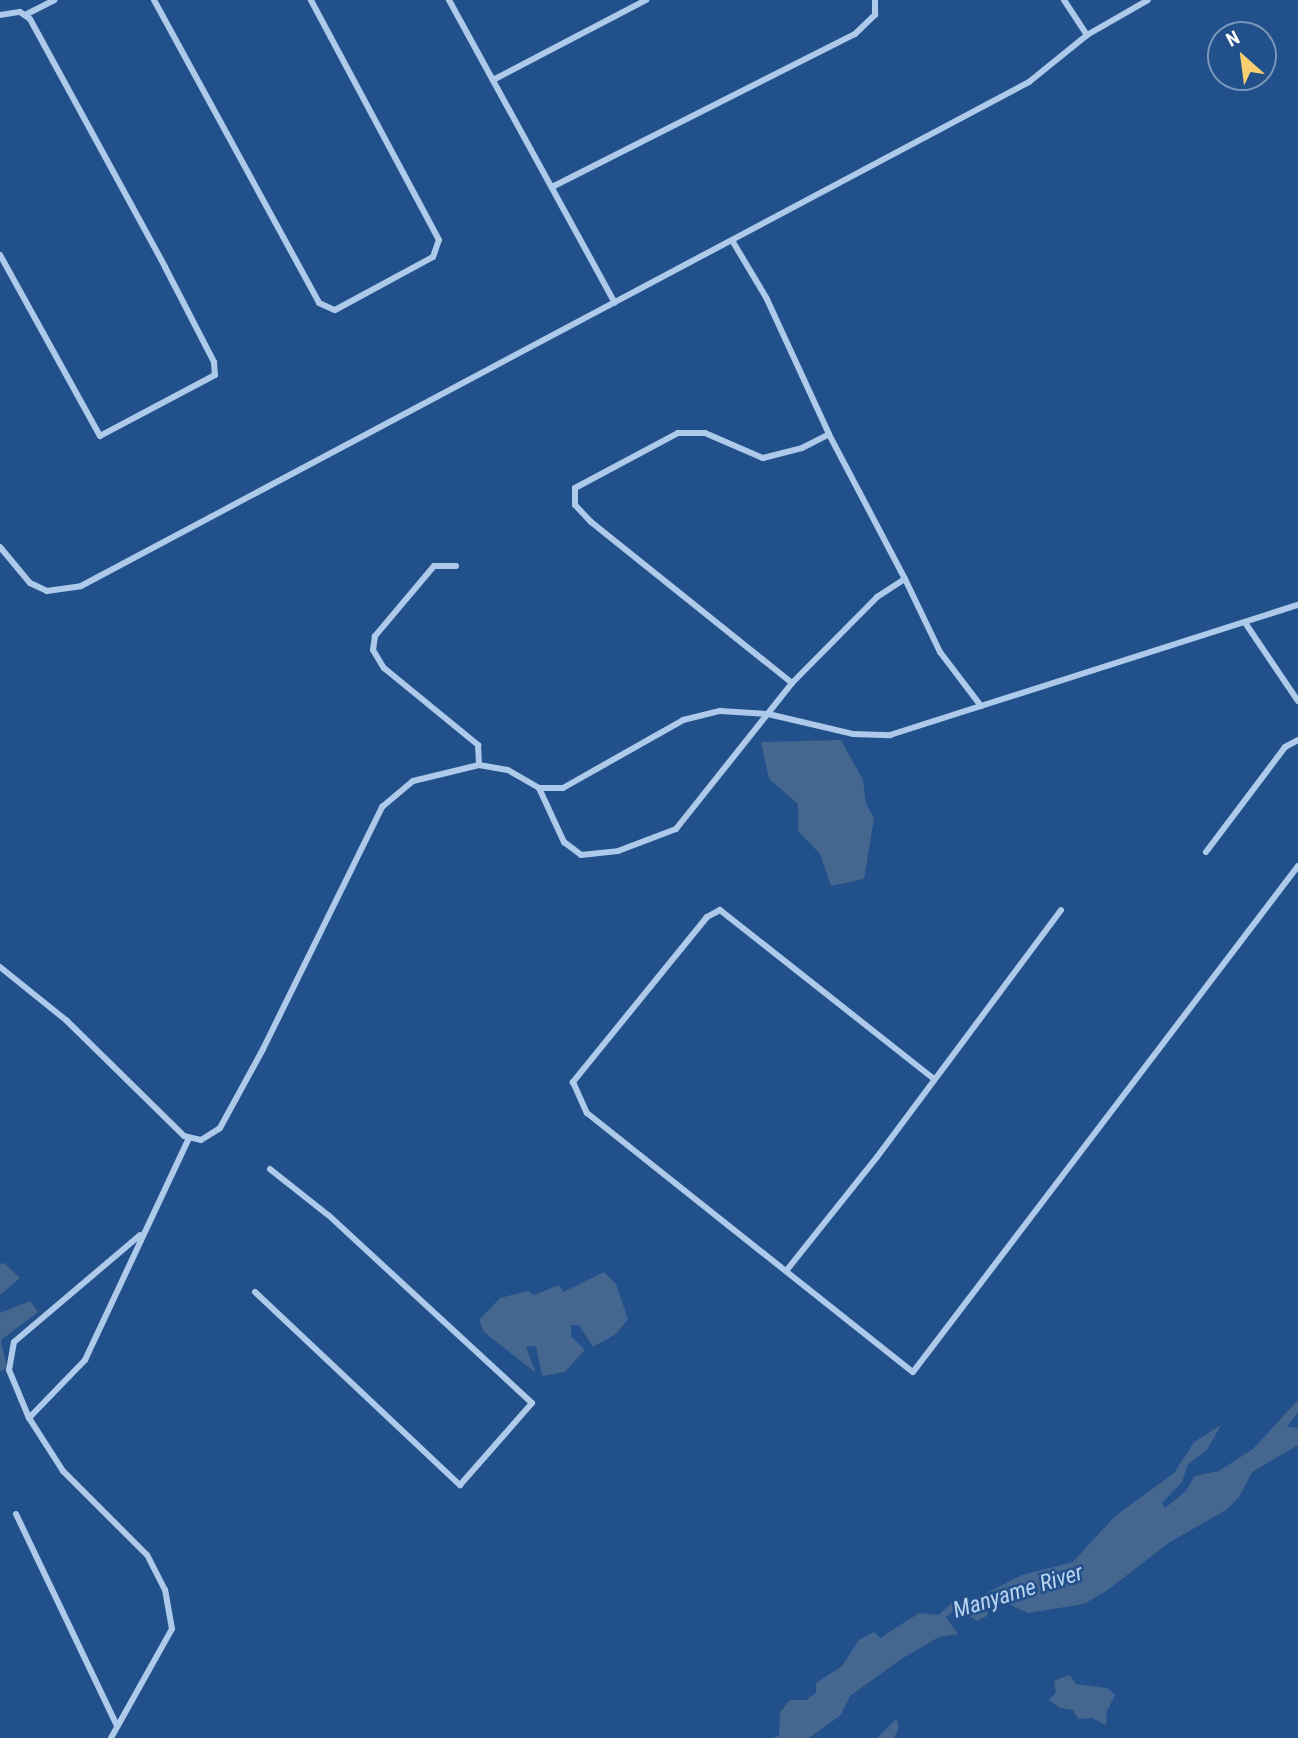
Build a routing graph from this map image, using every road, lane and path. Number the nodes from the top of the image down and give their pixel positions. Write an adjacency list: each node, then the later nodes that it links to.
1 (54, 0): 10 (street)
2 (154, 0): 3 (street)
3 (311, 0)
4 (449, 0): 12 (street)
5 (646, 0): 12 (street)
6 (1064, 0): 11 (street)
7 (1148, 0): 11 (street)
8 (877, 1): 13 (street)
9 (0, 15): 10 (street)
10 (25, 15): 15 (street)
11 (1087, 35): 14 (street)
12 (493, 80): 13 (street)
13 (552, 187): 16 (street)
14 (733, 242): 16 (street); 17 (street)
15 (0, 255)
16 (615, 303): 18 (street)
17 (829, 434): 20 (street); 23 (street)
18 (0, 547)
19 (456, 566): 28 (street)
20 (905, 579): 23 (street); 25 (street)
21 (1298, 605): 22 (street)
22 (1246, 624): 24 (street); 25 (street)
23 (792, 683): 26 (street)
24 (1298, 701)
25 (981, 706): 26 (street)
26 (768, 714): 29 (street); 29 (street)
27 (1298, 740): 30 (street)
28 (479, 765): 29 (street); 35 (street)
29 (539, 788)
30 (1206, 852)
31 (1298, 866): 38 (street)
32 (1061, 910): 34 (street)
33 (0, 967): 35 (street)
34 (934, 1079): 38 (street); 38 (street)
35 (189, 1138): 37 (street)
36 (270, 1169): 39 (street)
37 (143, 1232): 40 (street); 40 (street)
38 (786, 1270)
39 (255, 1292)
40 (29, 1418): 42 (street)
41 (16, 1514): 42 (street)
42 (117, 1726): 43 (street)
43 (111, 1738)

